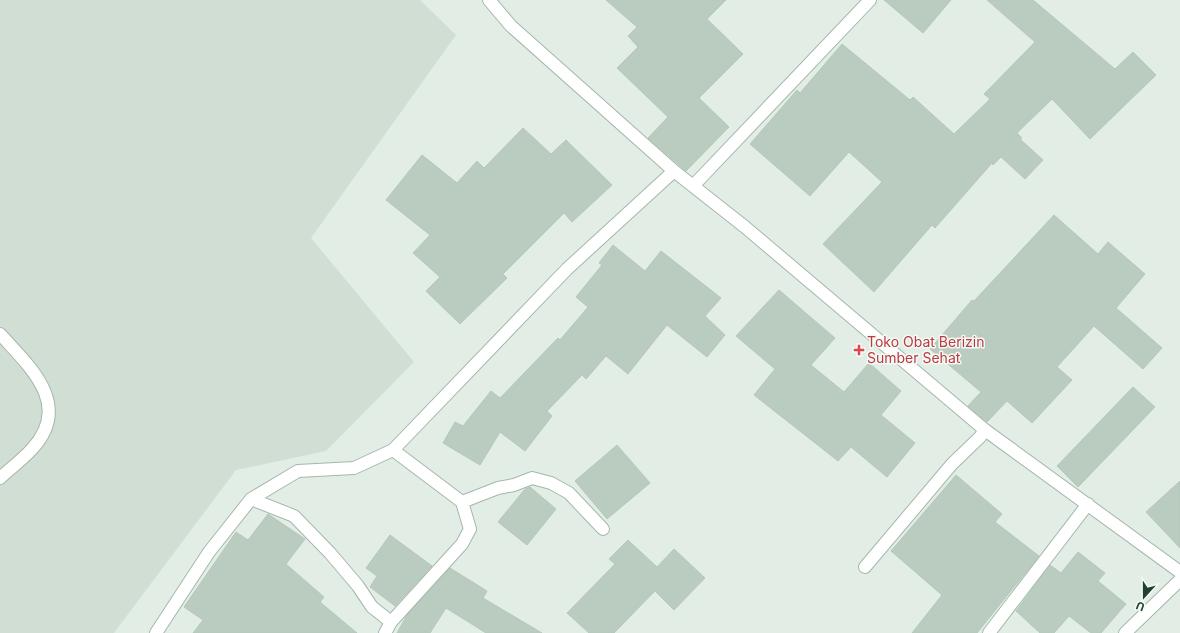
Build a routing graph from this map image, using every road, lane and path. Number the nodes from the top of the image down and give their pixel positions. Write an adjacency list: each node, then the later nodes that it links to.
1 (489, 0): 3 (street)
2 (870, 0): 4 (street)
3 (674, 171): 4 (street); 7 (street)
4 (693, 186): 6 (street)
5 (0, 334): 8 (street)
6 (985, 430): 11 (street); 13 (street)
7 (393, 450): 9 (street); 10 (street)
8 (0, 478)
9 (251, 499): 16 (street); 17 (street)
10 (462, 502): 12 (street); 16 (street)
11 (1088, 504): 14 (street); 19 (street)
12 (603, 529)
13 (865, 567)
14 (1180, 572)
15 (1180, 580): 20 (street)
16 (392, 622): 18 (street)
17 (156, 633)
18 (385, 633)
19 (989, 633)
20 (1125, 633)

